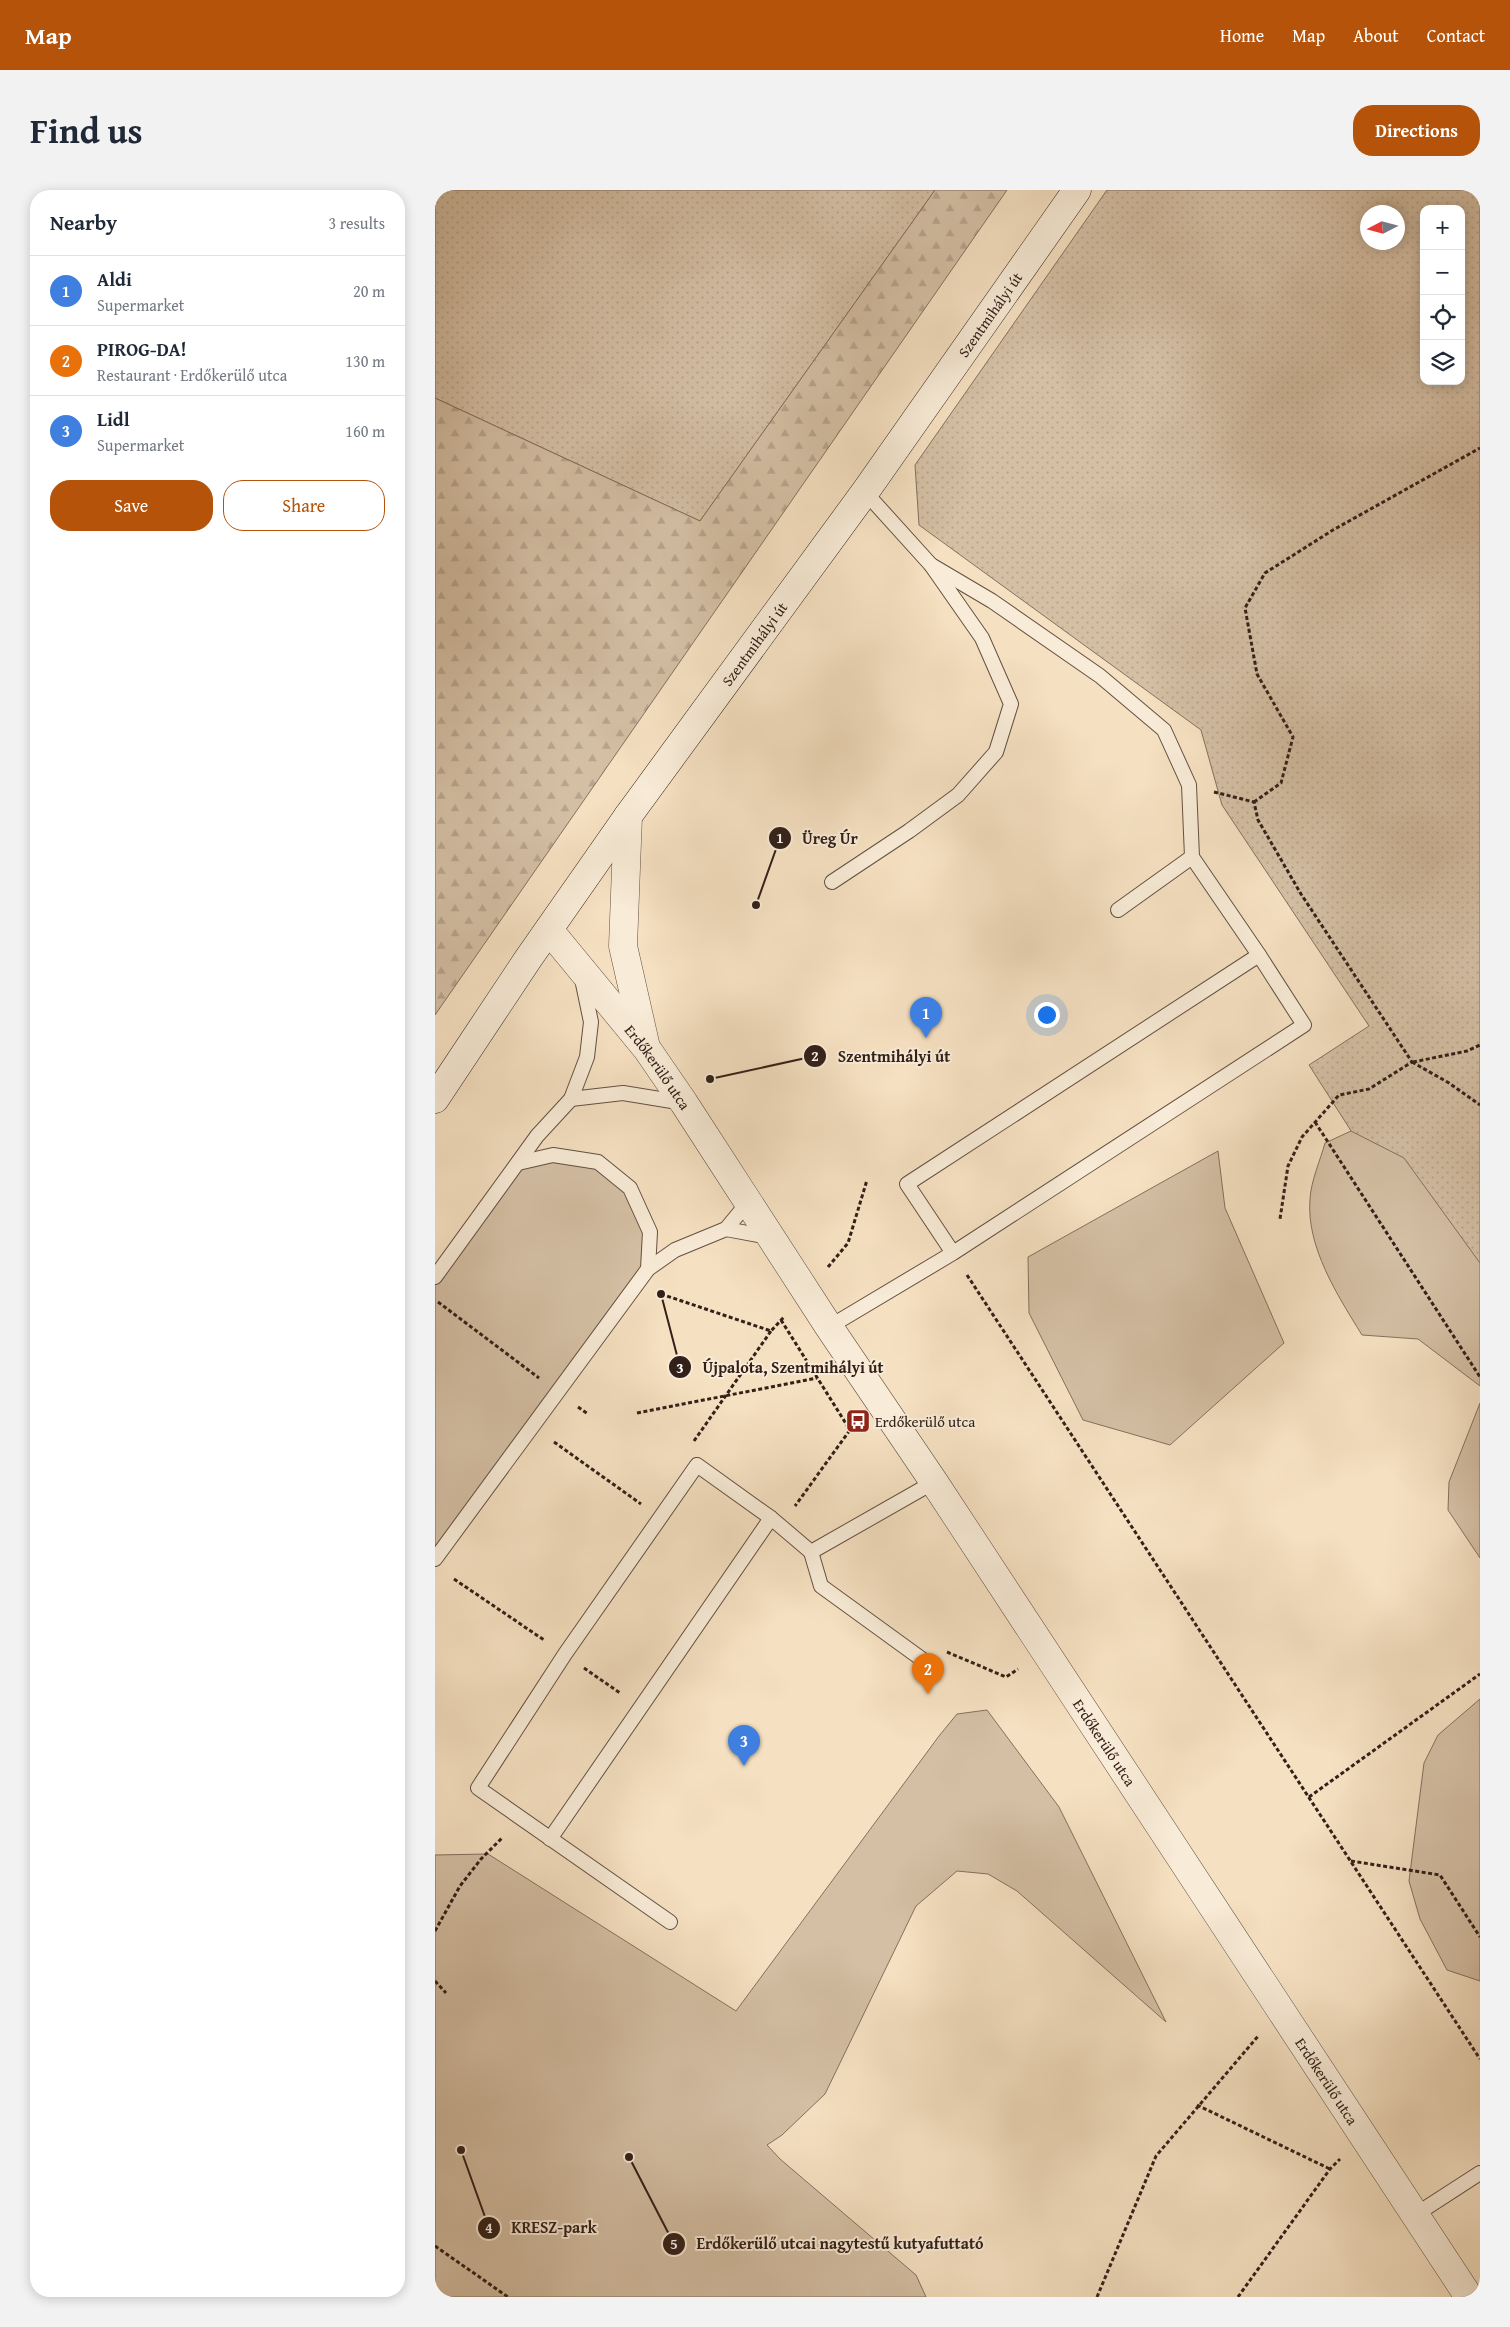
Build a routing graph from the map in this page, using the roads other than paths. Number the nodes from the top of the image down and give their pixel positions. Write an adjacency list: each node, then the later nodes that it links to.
1 (1077, 190): 2 (street, Szentmihályi út)
2 (865, 492): 3 (lane); 4 (street, Szentmihályi út)
3 (931, 565): 5 (lane); 6 (lane)
4 (627, 816): 8 (street, Szentmihályi út); 11 (street)
5 (1192, 857): 7 (lane); 9 (lane)
6 (833, 882)
7 (1118, 910)
8 (549, 930): 10 (street, Erdőkerülő utca); 12 (street, Szentmihályi út)
9 (1259, 955): 19 (lane); 19 (lane)
10 (580, 968): 11 (street, Erdőkerülő utca); 13 (lane)
11 (647, 1049): 14 (street, Erdőkerülő utca)
12 (435, 1099)
13 (571, 1099): 14 (lane); 15 (lane)
14 (685, 1103): 16 (street, Erdőkerülő utca)
15 (518, 1163): 20 (lane); 21 (lane)
16 (747, 1198): 17 (lane); 18 (street, Erdőkerülő utca)
17 (726, 1229): 18 (lane); 20 (lane)
18 (772, 1238): 22 (street, Erdőkerülő utca)
19 (953, 1254): 22 (lane)
20 (648, 1269): 26 (lane)
21 (435, 1277)
22 (829, 1327): 23 (street, Erdőkerülő utca)
23 (934, 1482): 25 (lane); 31 (street, Erdőkerülő utca)
24 (771, 1518): 25 (lane); 28 (lane); 28 (lane)
25 (811, 1552): 27 (lane)
26 (435, 1559)
27 (923, 1660)
28 (550, 1839): 29 (lane)
29 (670, 1922)
30 (1480, 2173): 31 (lane)
31 (1415, 2215): 32 (street, Erdőkerülő utca)
32 (1460, 2293)

